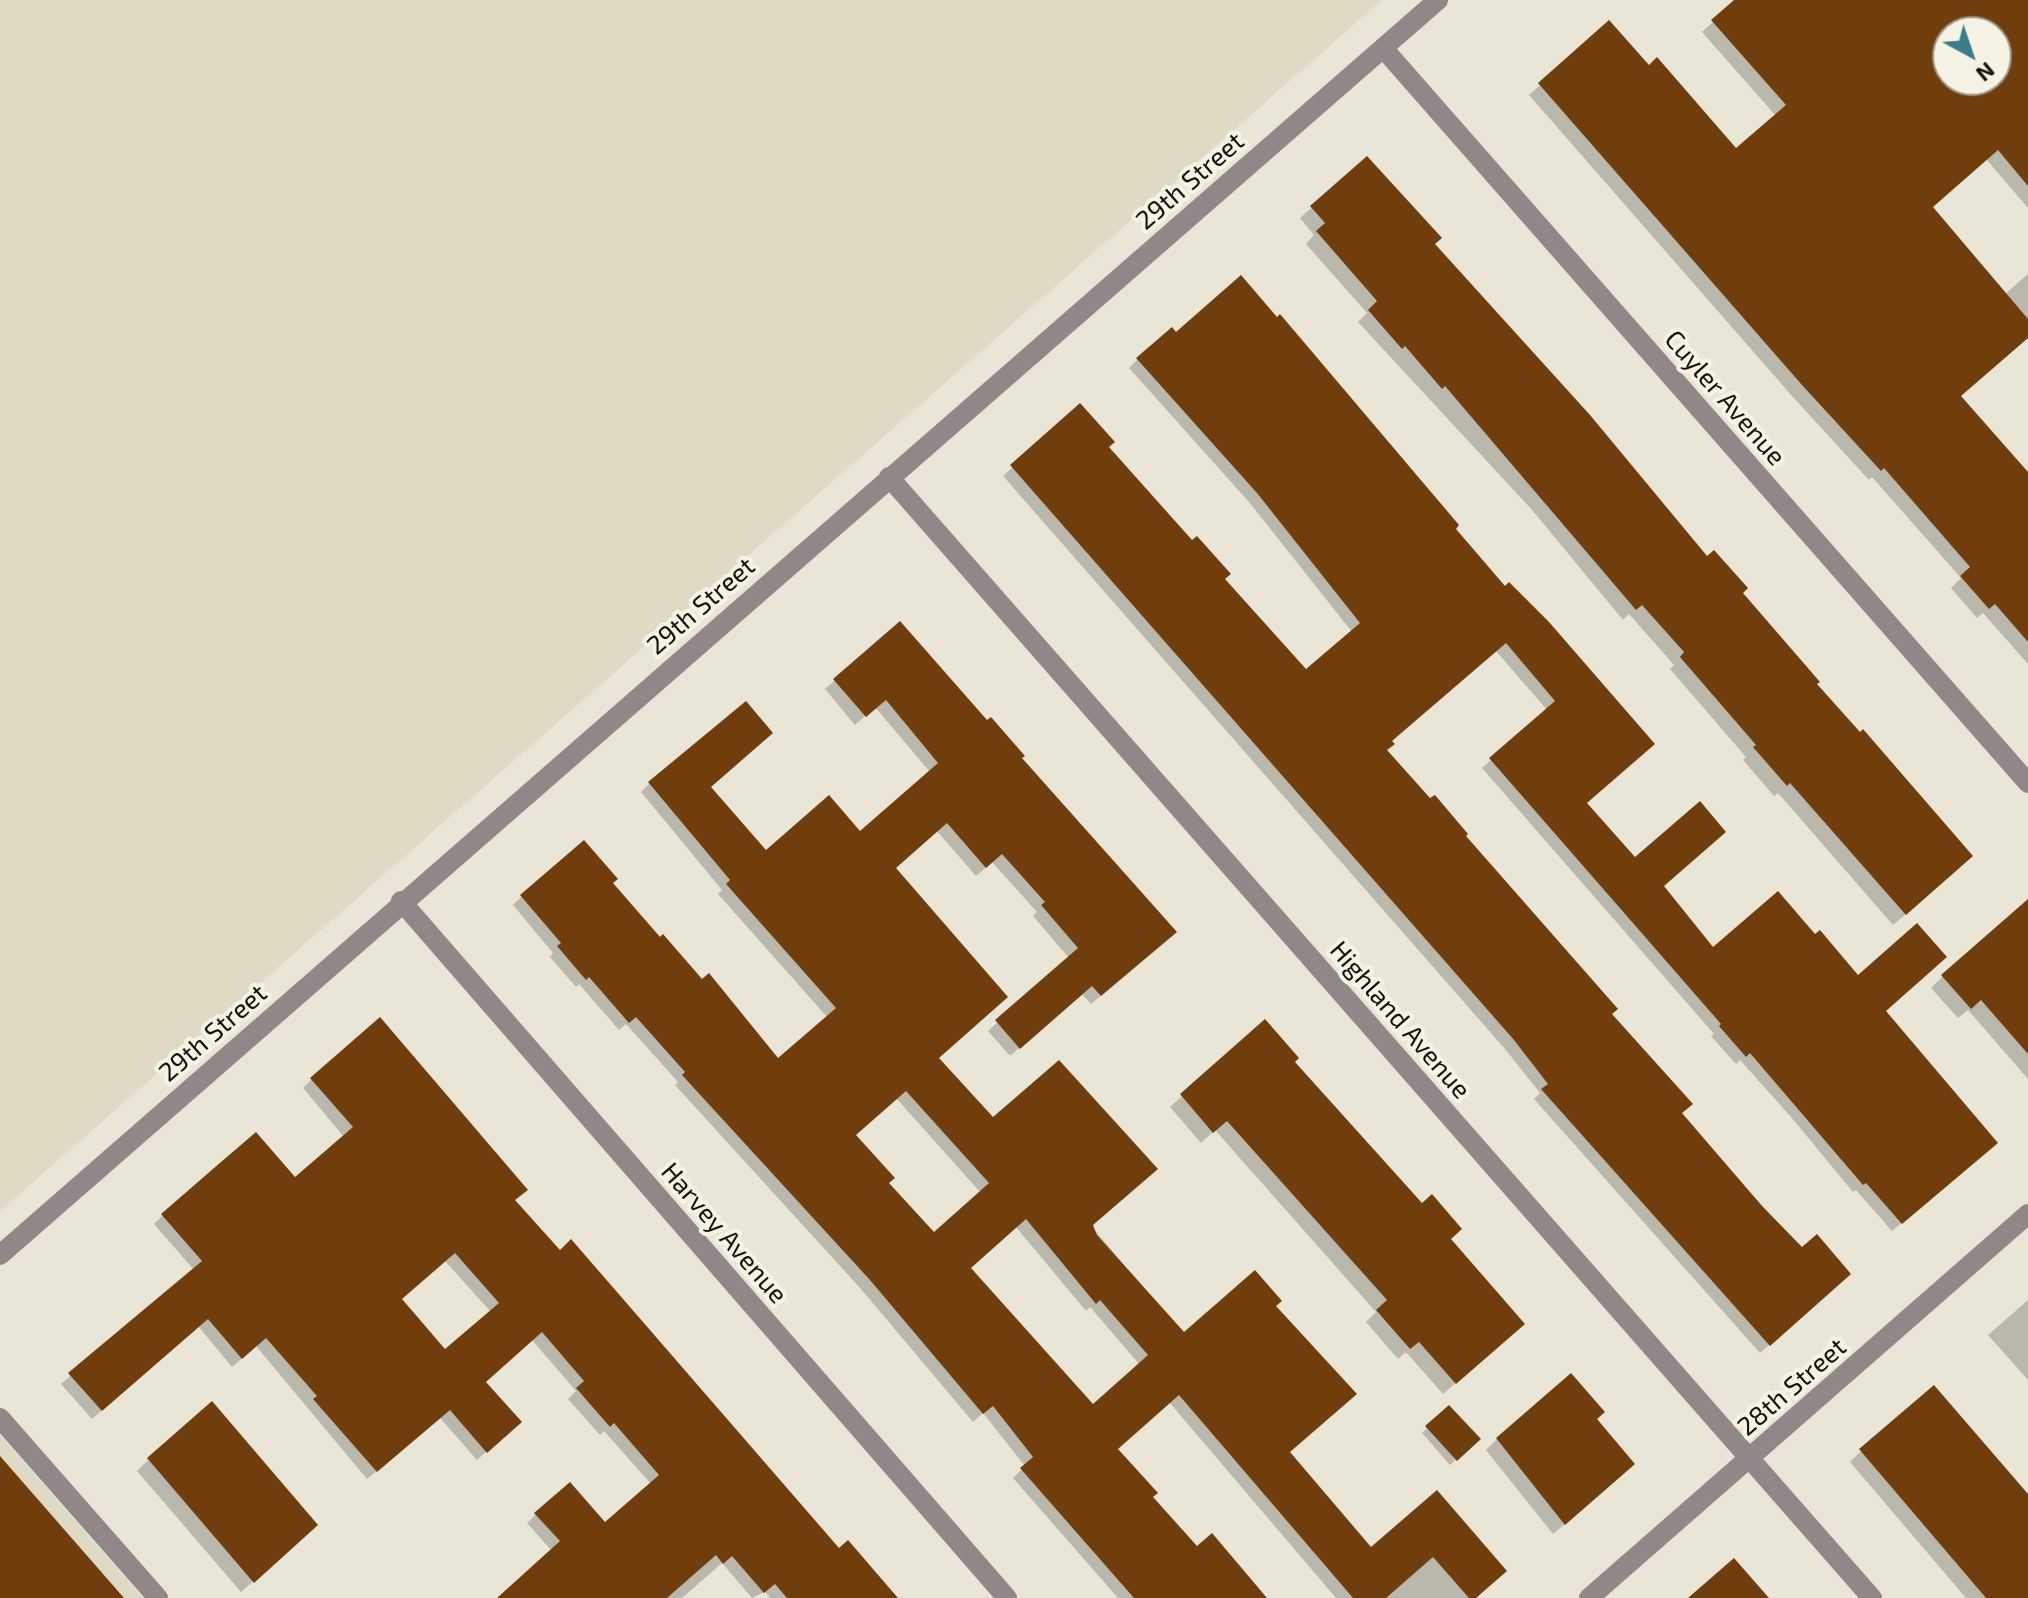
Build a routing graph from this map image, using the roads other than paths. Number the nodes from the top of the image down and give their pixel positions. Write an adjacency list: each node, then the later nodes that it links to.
1 (1438, 0): 2 (street, 29th Street)
2 (1383, 48): 3 (street, 29th Street); 4 (street, Cuyler Avenue)
3 (889, 477): 5 (street, 29th Street); 9 (street, Highland Avenue)
4 (2028, 783)
5 (401, 901): 7 (street, 29th Street); 11 (street, Harvey Avenue)
6 (2028, 1214): 9 (street, 28th Street)
7 (0, 1255)
8 (0, 1418): 10 (street)
9 (1750, 1458): 12 (street, 28th Street); 13 (street, Highland Avenue)
10 (158, 1598)
11 (1007, 1598)
12 (1589, 1598)
13 (1872, 1598)

